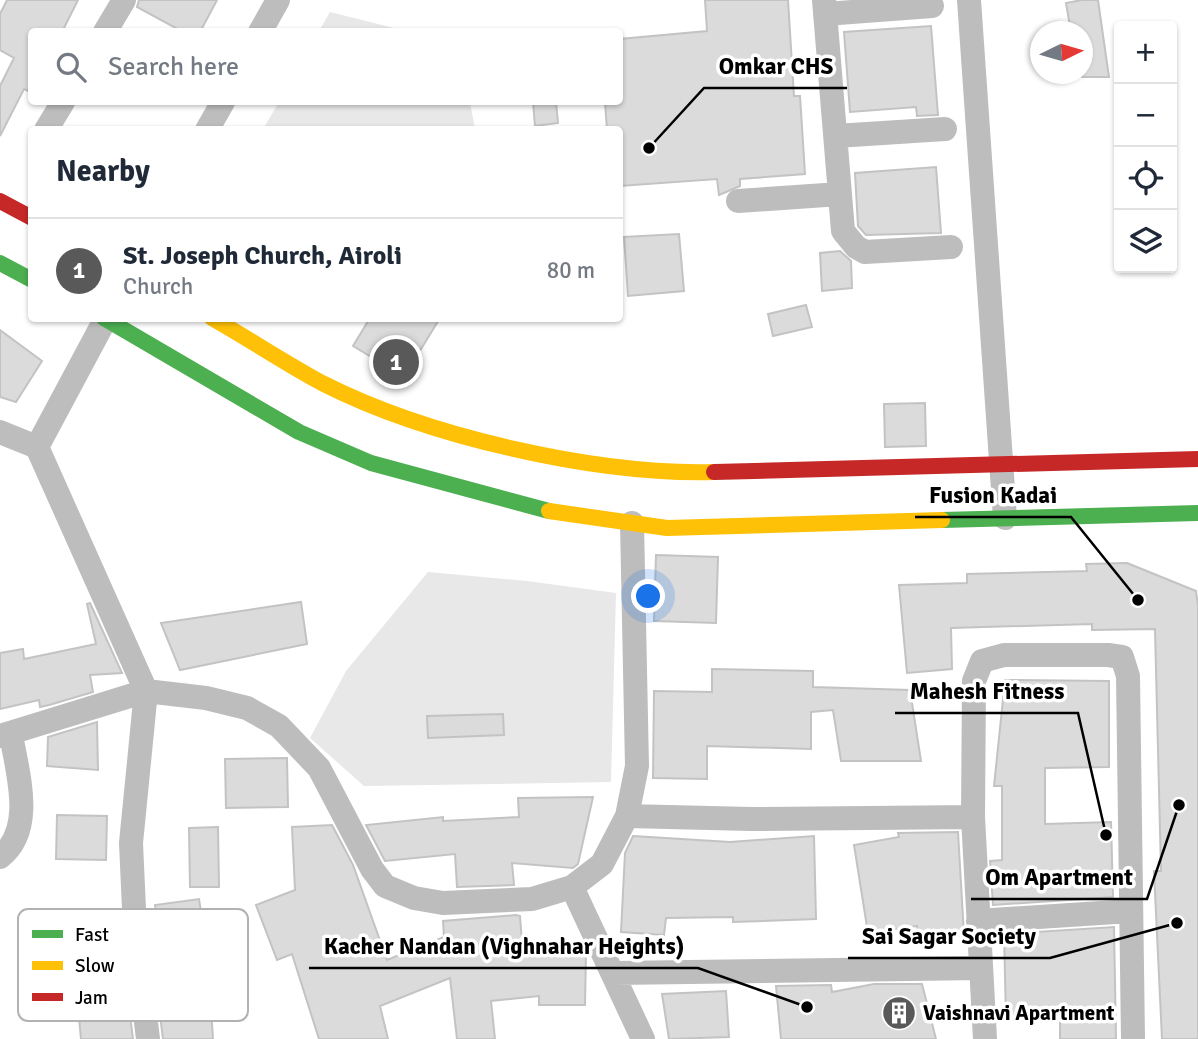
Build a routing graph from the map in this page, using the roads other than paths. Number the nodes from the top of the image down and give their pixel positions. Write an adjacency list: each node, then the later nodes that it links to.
1 (124, 0): 6 (street)
2 (278, 0): 7 (street)
3 (969, 0): 27 (street)
4 (932, 6): 5 (street)
5 (825, 7): 13 (street)
6 (107, 28)
7 (263, 28)
8 (61, 105): 10 (street)
9 (221, 105): 11 (street)
10 (48, 126)
11 (209, 126)
12 (945, 129): 13 (street)
13 (836, 136): 14 (street)
14 (840, 194): 16 (street); 18 (street)
15 (0, 201): 17 (street)
16 (738, 201)
17 (28, 216)
18 (951, 247)
19 (0, 263): 20 (street)
20 (28, 278)
21 (103, 322): 25 (street)
22 (110, 322): 30 (street)
23 (219, 322): 27 (street)
24 (0, 432): 25 (street)
25 (37, 447): 31 (street)
26 (1198, 459): 27 (street)
27 (1003, 464): 29 (street)
28 (1198, 513): 29 (street)
29 (1005, 518): 30 (street)
30 (632, 523): 33 (street)
31 (146, 691): 32 (street); 36 (street); 37 (street)
32 (5, 735): 35 (street)
33 (627, 816): 34 (street); 36 (street)
34 (973, 817): 38 (street); 39 (street)
35 (0, 857)
36 (572, 887): 41 (street)
37 (134, 909)
38 (1131, 911): 39 (street); 46 (street)
39 (978, 921): 40 (street)
40 (981, 968): 41 (street); 45 (street)
41 (614, 973): 44 (street)
42 (146, 1021): 43 (street)
43 (148, 1039)
44 (643, 1039)
45 (985, 1039)
46 (1133, 1039)

